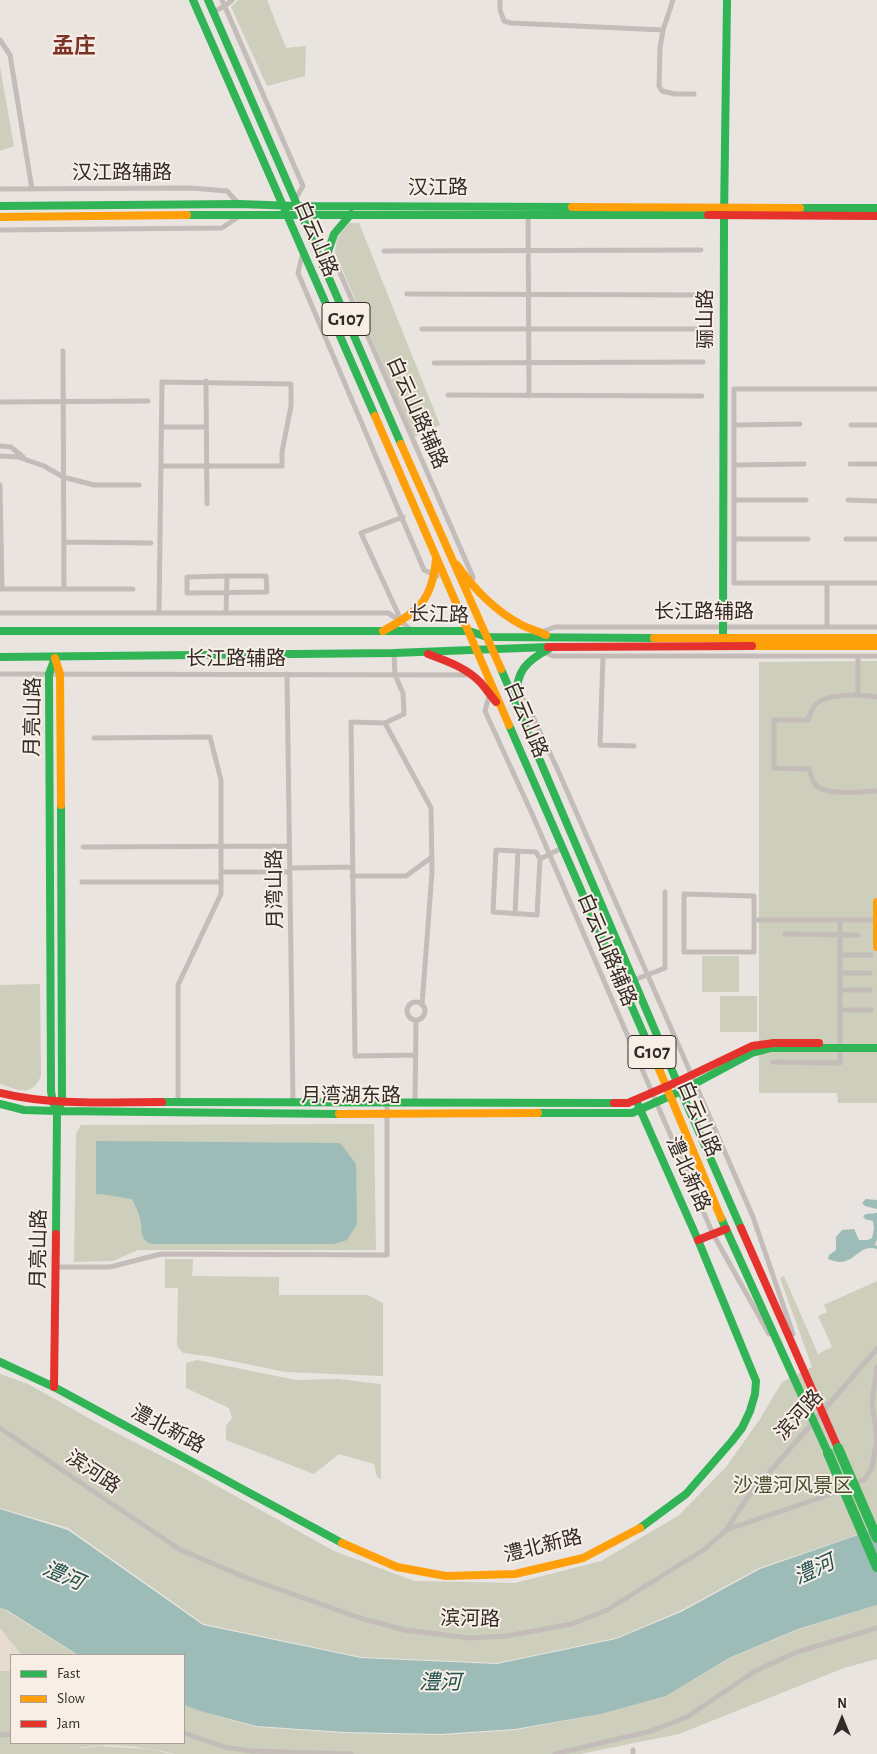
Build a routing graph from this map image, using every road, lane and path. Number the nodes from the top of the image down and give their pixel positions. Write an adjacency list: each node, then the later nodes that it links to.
1 (193, 0): 19 (main road, 白云山路 / G107)
2 (208, 0): 9 (main road, 白云山路 / G107)
3 (222, 0): 8 (street)
4 (232, 0): 8 (street)
5 (500, 0): 10 (street)
6 (673, 0): 10 (street)
7 (727, 0): 21 (main road, 骊山路)
8 (225, 6): 9 (street); 17 (street)
9 (213, 12): 17 (main road, 白云山路 / G107)
10 (663, 30): 12 (street)
11 (0, 40): 14 (street)
12 (694, 94)
13 (0, 189): 14 (street, 汉江路辅路)
14 (32, 189): 15 (street, 汉江路辅路)
15 (239, 204): 16 (main road, 汉江路); 19 (main road, 汉江路)
16 (0, 206)
17 (297, 207): 19 (main road, 汉江路); 20 (main road, 汉江路); 22 (main road, 汉江路); 28 (main road, 白云山路 / G107)
18 (877, 208): 21 (main road, 汉江路)
19 (285, 210): 23 (main road, 汉江路); 31 (main road, 白云山路 / G107)
20 (528, 211): 21 (main road, 汉江路); 22 (main road, 汉江路); 30 (street)
21 (724, 213): 24 (main road, 汉江路); 104 (main road, 骊山路)
22 (351, 214): 32 (main road)
23 (241, 215): 25 (main road, 汉江路); 26 (street)
24 (877, 216)
25 (0, 217)
26 (0, 230)
27 (701, 250): 30 (street)
28 (316, 251): 32 (street); 33 (main road, 白云山路 / G107)
29 (384, 251): 30 (street)
30 (528, 251): 35 (street)
31 (303, 253): 77 (street); 87 (main road, 白云山路 / G107)
32 (327, 255): 33 (main road); 94 (street, 白云山路辅路)
33 (323, 267): 86 (main road, 白云山路 / G107)
34 (407, 294): 35 (street)
35 (528, 294): 36 (street); 37 (street)
36 (702, 295)
37 (528, 329): 38 (street); 39 (street); 43 (street)
38 (703, 329)
39 (422, 330)
40 (63, 351): 51 (street)
41 (703, 362): 43 (street)
42 (434, 363): 43 (street)
43 (528, 363): 47 (street)
44 (206, 382): 56 (street); 57 (street); 66 (street)
45 (877, 389): 53 (street)
46 (448, 396): 47 (street)
47 (529, 396): 48 (street)
48 (702, 396)
49 (148, 401): 51 (street)
50 (0, 402): 51 (street)
51 (63, 402): 67 (street)
52 (800, 424): 53 (street)
53 (734, 425): 61 (street)
54 (851, 425): 55 (street)
55 (877, 426)
56 (161, 427): 57 (street); 65 (street)
57 (206, 427): 66 (street)
58 (0, 446): 60 (street)
59 (0, 456): 60 (street)
60 (27, 460): 67 (street)
61 (734, 464): 62 (street); 71 (street)
62 (804, 464)
63 (850, 464): 64 (street)
64 (877, 464)
65 (161, 466): 66 (street); 101 (street)
66 (206, 466): 75 (street)
67 (63, 477): 69 (street); 83 (street)
68 (0, 485): 70 (street)
69 (139, 485)
70 (0, 500): 76 (street)
71 (734, 500): 72 (street); 80 (street)
72 (806, 500)
73 (848, 500): 74 (street)
74 (877, 500)
75 (207, 504)
76 (1, 517): 78 (street)
77 (403, 517): 89 (street); 103 (street)
78 (1, 533): 85 (street)
79 (808, 538): 80 (street)
80 (734, 539): 92 (street)
81 (846, 539): 82 (street)
82 (877, 539)
83 (64, 542): 84 (street); 96 (street)
84 (151, 543)
85 (1, 549): 88 (street)
86 (449, 554): 94 (main road); 99 (main road, 白云山路 / G107)
87 (436, 559): 89 (main road); 91 (main road, 白云山路 / G107)
88 (1, 566): 95 (street)
89 (435, 575): 91 (street); 103 (main road)
90 (227, 576): 98 (street); 98 (street); 98 (street)
91 (445, 580): 109 (main road, 白云山路 / G107)
92 (827, 583): 93 (street); 105 (street)
93 (877, 583)
94 (471, 586): 99 (street, 白云山路辅路); 111 (main road)
95 (1, 589): 96 (street)
96 (64, 589): 97 (street)
97 (133, 589)
98 (227, 592): 102 (street)
99 (468, 598): 112 (main road, 白云山路 / G107)
100 (0, 613): 101 (street)
101 (159, 613): 102 (street)
102 (226, 613): 103 (street)
103 (402, 621): 108 (street); 110 (main road)
104 (722, 627): 105 (street, 长江路辅路); 111 (street, 长江路辅路); 114 (main road, 骊山路)
105 (827, 627): 106 (street, 长江路辅路)
106 (877, 627)
107 (0, 631): 110 (main road, 长江路)
108 (413, 631): 109 (main road, 长江路); 110 (main road, 长江路)
109 (469, 631): 112 (main road, 长江路); 119 (main road, 白云山路 / G107)
110 (382, 632)
111 (537, 634): 112 (main road, 长江路); 115 (main road)
112 (487, 637): 117 (main road, 白云山路 / G107); 119 (main road)
113 (877, 638): 114 (main road)
114 (723, 639): 115 (main road)
115 (552, 642): 116 (main road); 118 (main road)
116 (877, 646)
117 (491, 650): 118 (main road, 长江路); 119 (main road, 长江路); 133 (main road, 白云山路 / G107)
118 (538, 650): 122 (street); 135 (main road)
119 (478, 651): 120 (main road, 长江路); 134 (main road, 白云山路 / G107)
120 (423, 652): 121 (main road, 长江路); 132 (main road)
121 (394, 653): 126 (main road, 长江路); 131 (street)
122 (603, 656): 123 (street); 141 (street)
123 (858, 656): 124 (street); 136 (street)
124 (877, 656)
125 (0, 658): 126 (main road, 长江路)
126 (54, 658): 128 (main road, 月亮山路); 129 (main road, 月亮山路)
127 (0, 674): 128 (street, 长江路辅路)
128 (49, 674): 129 (street, 长江路辅路); 188 (main road, 月亮山路)
129 (60, 674): 130 (street, 长江路辅路); 188 (main road, 月亮山路)
130 (287, 674): 131 (street, 长江路辅路); 143 (street, 月湾山路)
131 (395, 674): 132 (street, 长江路辅路); 139 (street)
132 (471, 675): 134 (main road)
133 (506, 684): 135 (street, 白云山路辅路); 138 (main road, 白云山路 / G107)
134 (491, 690): 146 (main road, 白云山路 / G107); 148 (street, 白云山路辅路)
135 (516, 693): 138 (main road); 170 (street, 白云山路辅路)
136 (858, 696): 137 (street); 142 (street)
137 (877, 697)
138 (516, 705): 171 (main road, 白云山路 / G107)
139 (385, 723): 149 (street); 151 (street)
140 (94, 738): 145 (street)
141 (634, 746)
142 (877, 791)
143 (289, 846): 145 (street); 152 (street, 月湾山路)
144 (83, 847): 145 (street)
145 (221, 847): 153 (street)
146 (562, 848): 148 (street); 185 (main road, 白云山路 / G107)
147 (518, 851): 150 (street); 159 (street); 159 (street)
148 (550, 854): 150 (street); 187 (street, 白云山路辅路)
149 (432, 857): 154 (street); 174 (street)
150 (540, 859): 159 (street)
151 (352, 867): 152 (street); 154 (street)
152 (290, 870): 153 (street); 190 (street, 月湾山路)
153 (221, 872): 156 (street)
154 (352, 876): 181 (street)
155 (82, 882): 156 (street)
156 (221, 882): 189 (street)
157 (665, 892): 170 (street)
158 (877, 902): 162 (main road)
159 (515, 914)
160 (754, 920): 160 (street); 161 (street)
161 (840, 920): 162 (street); 164 (street)
162 (876, 920): 166 (main road)
163 (785, 934): 164 (street)
164 (840, 934): 165 (street); 167 (street)
165 (858, 934)
166 (874, 951): 167 (street)
167 (840, 955): 168 (street)
168 (840, 973): 169 (street); 172 (street)
169 (870, 973)
170 (648, 975): 171 (street); 183 (street, 白云山路辅路)
171 (634, 980): 184 (main road, 白云山路 / G107)
172 (840, 990): 173 (street); 175 (street)
173 (870, 990)
174 (422, 1004): 177 (street); 177 (street)
175 (840, 1010): 176 (street); 179 (street)
176 (872, 1010)
177 (416, 1020): 181 (street)
178 (877, 1043): 179 (main road)
179 (840, 1045): 180 (main road); 182 (street); 183 (main road, 月湾湖东路)
180 (877, 1048)
181 (416, 1055): 191 (street)
182 (773, 1062)
183 (694, 1080): 184 (main road, 月湾湖东路); 205 (street, 白云山路辅路)
184 (679, 1087): 185 (main road, 月湾湖东路); 205 (main road, 白云山路 / G107)
185 (669, 1091): 187 (main road, 月湾湖东路); 196 (main road, 白云山路 / G107)
186 (0, 1093): 188 (main road, 月湾湖东路)
187 (655, 1097): 193 (main road, 月湾湖东路); 197 (street, 白云山路辅路)
188 (57, 1101): 189 (main road, 月湾湖东路); 195 (main road, 月亮山路)
189 (178, 1102): 190 (main road, 月湾湖东路)
190 (293, 1102): 194 (main road, 月湾湖东路)
191 (414, 1103): 193 (main road, 月湾湖东路); 194 (main road, 月湾湖东路)
192 (0, 1104): 195 (main road, 月湾湖东路)
193 (638, 1104): 194 (main road, 月湾湖东路); 198 (main road, 澧北新路)
194 (387, 1108): 195 (main road, 月湾湖东路); 199 (street)
195 (57, 1112): 199 (main road, 月亮山路)
196 (726, 1229): 197 (main road); 206 (main road, 白云山路 / G107)
197 (713, 1234): 198 (main road); 206 (street, 白云山路辅路)
198 (698, 1240): 207 (main road, 澧北新路)
199 (56, 1267): 207 (main road, 月亮山路)
200 (877, 1349): 201 (street, 滨河路)
201 (872, 1354): 202 (street); 208 (street, 滨河路)
202 (877, 1360)
203 (0, 1362): 207 (main road, 澧北新路)
204 (877, 1366): 212 (street)
205 (807, 1375): 208 (main road, 白云山路 / G107)
206 (797, 1384): 209 (main road, 白云山路 / G107)
207 (54, 1388)
208 (823, 1412): 209 (street, 滨河路); 211 (main road, 白云山路 / G107)
209 (814, 1422): 211 (main road, 白云山路 / G107); 212 (street, 滨河路)
210 (0, 1428): 212 (street, 滨河路)
211 (833, 1451): 213 (main road, G107, bridge); 214 (main road, G107, bridge)
212 (726, 1530)
213 (877, 1538)
214 (877, 1568)
215 (877, 1628): 218 (street)
216 (185, 1734): 217 (street)
217 (351, 1754)
218 (555, 1754)

